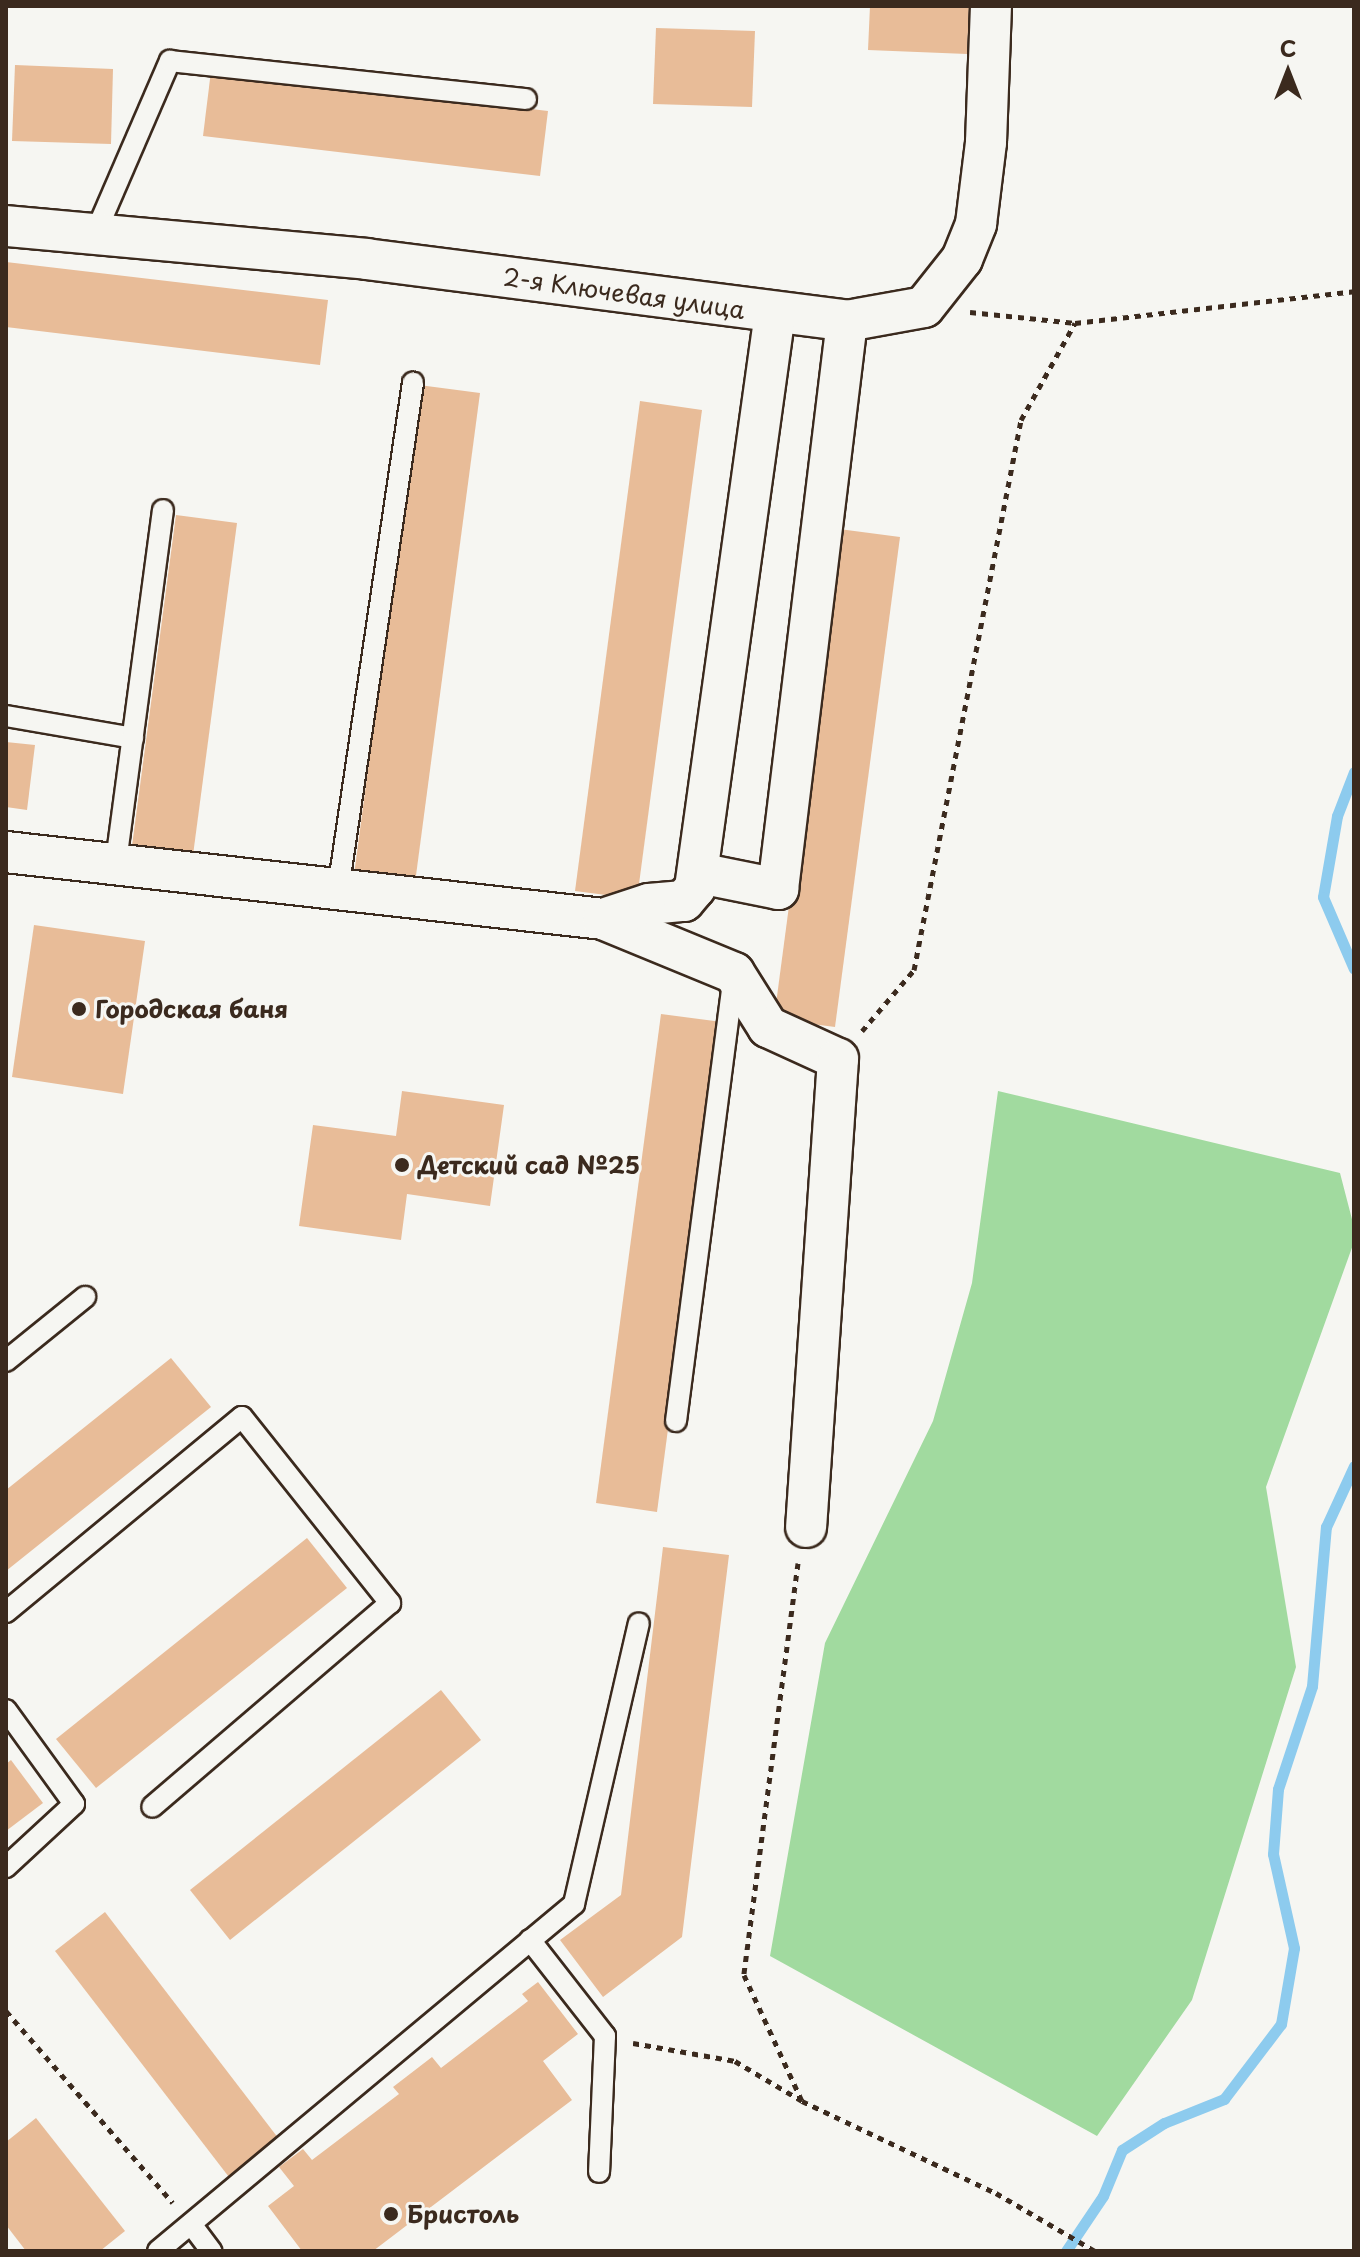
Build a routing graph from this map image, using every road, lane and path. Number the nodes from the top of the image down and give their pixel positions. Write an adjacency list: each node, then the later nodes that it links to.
1 (991, 6): 6 (street)
2 (526, 99): 4 (lane)
3 (6, 226): 4 (street, 2-я Ключевая улица)
4 (95, 234): 7 (street, 2-я Ключевая улица)
5 (1354, 291): 9 (path)
6 (924, 307): 8 (street, 2-я Ключевая улица); 9 (path)
7 (775, 313): 8 (street, 2-я Ключевая улица); 16 (street)
8 (847, 321): 16 (street)
9 (1075, 323): 20 (path)
10 (413, 383): 17 (lane)
11 (163, 510): 13 (lane)
12 (6, 716): 13 (lane)
13 (133, 738): 15 (lane)
14 (6, 852): 15 (street)
15 (116, 862): 17 (street)
16 (699, 873): 18 (street)
17 (338, 890): 18 (street)
18 (603, 919): 19 (street)
19 (734, 973): 20 (street); 23 (lane)
20 (838, 1059): 24 (street)
21 (85, 1297): 22 (lane)
22 (6, 1361)
23 (676, 1421)
24 (806, 1527): 33 (path)
25 (6, 1612): 28 (lane)
26 (639, 1623): 30 (lane)
27 (6, 1710): 29 (lane)
28 (152, 1807)
29 (6, 1867)
30 (530, 1940): 32 (lane); 35 (lane)
31 (6, 2011): 35 (path)
32 (605, 2036): 33 (path); 34 (lane)
33 (802, 2101): 38 (path)
34 (599, 2172)
35 (191, 2224): 36 (lane); 37 (lane)
36 (158, 2251)
37 (211, 2251)
38 (1095, 2251)

